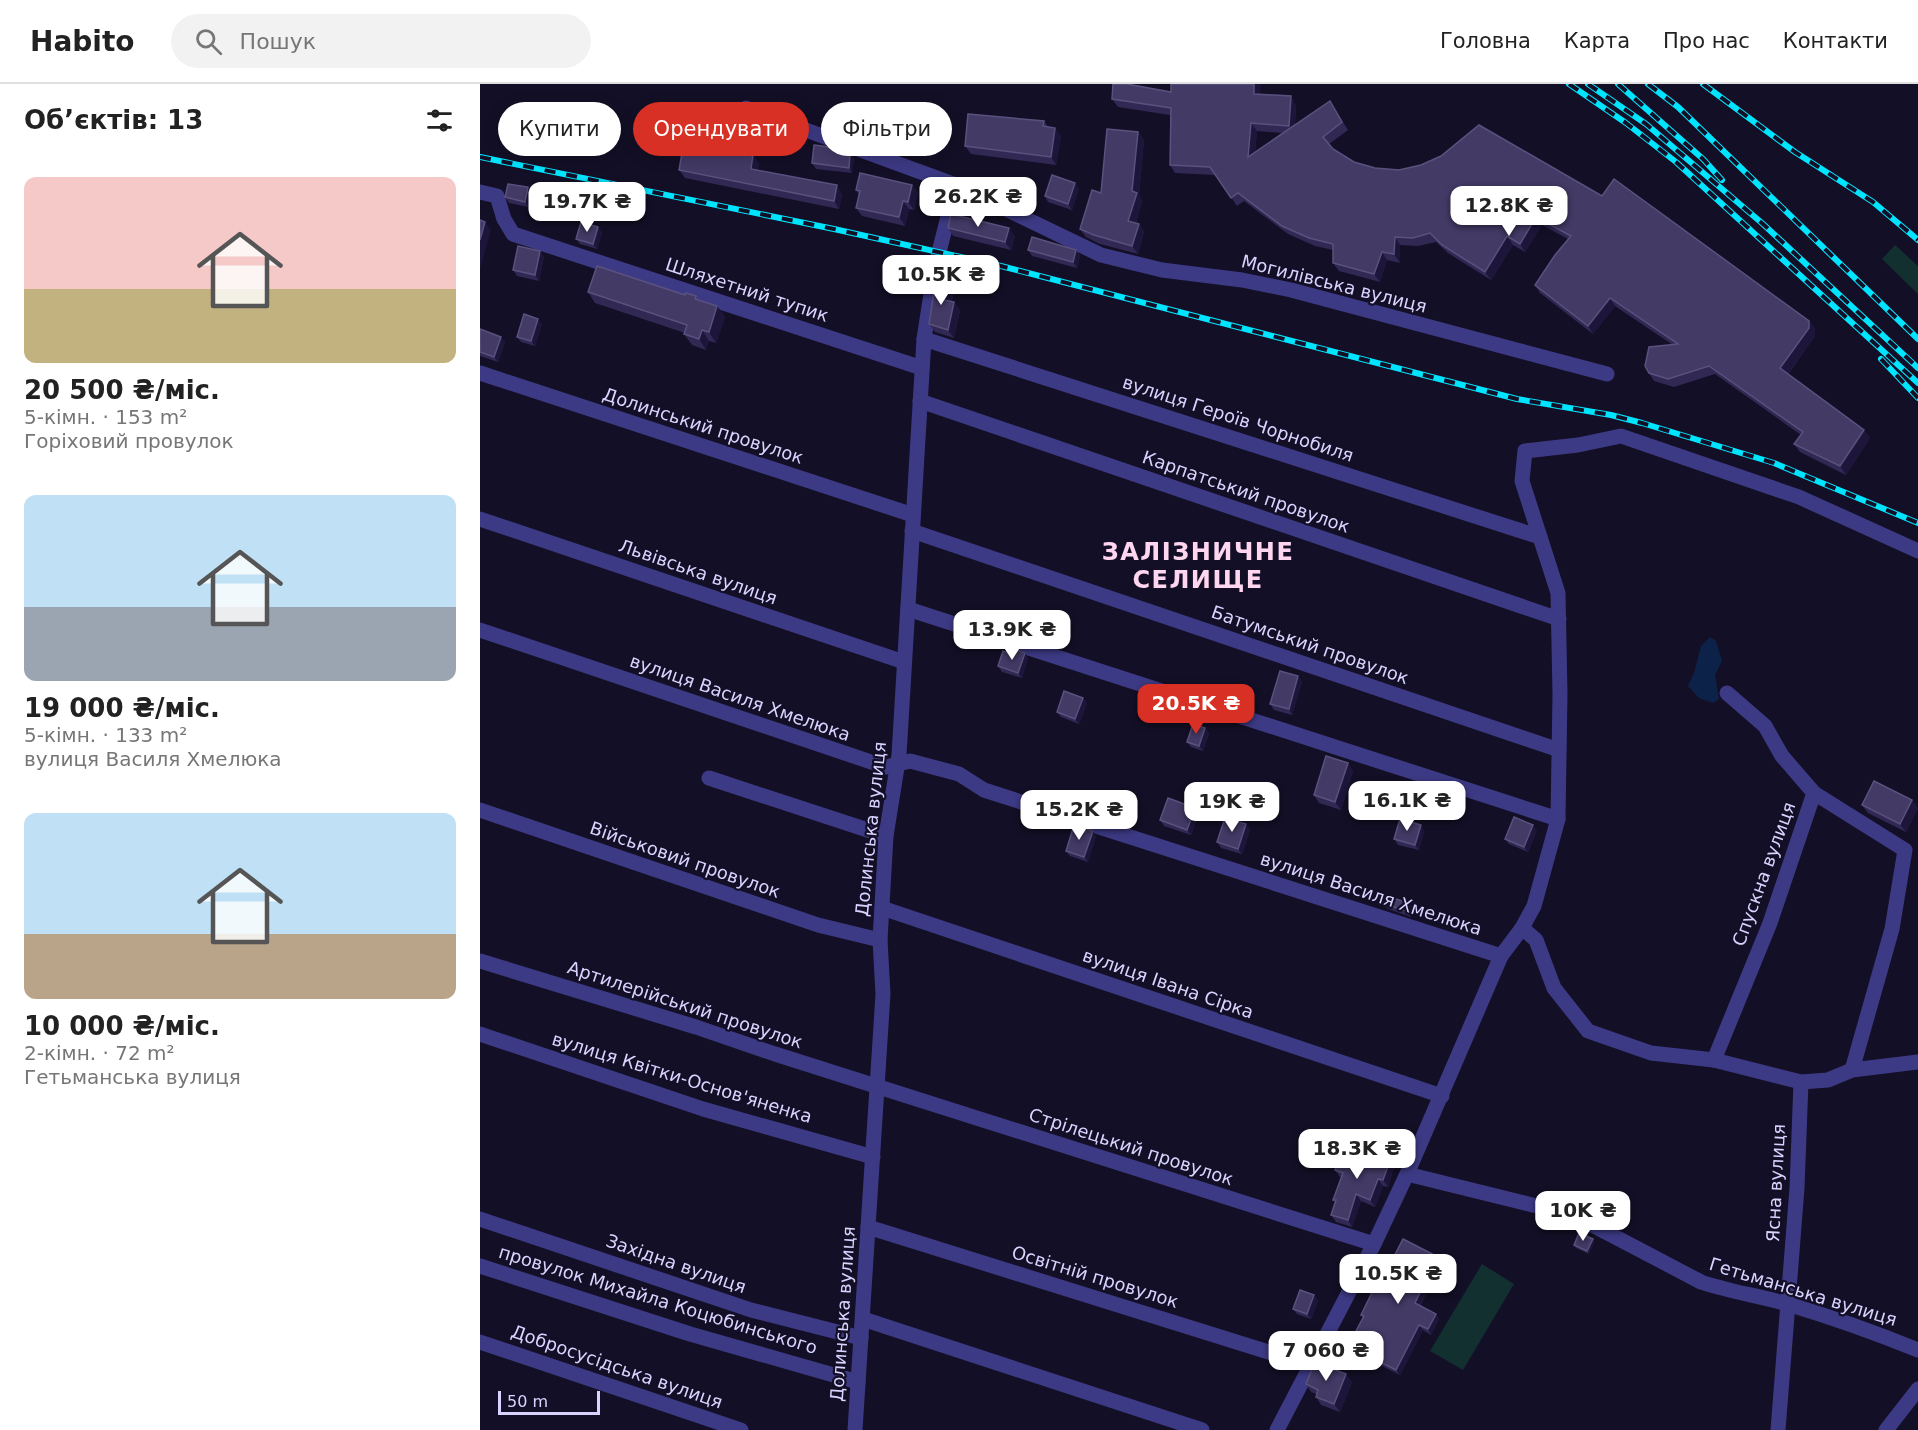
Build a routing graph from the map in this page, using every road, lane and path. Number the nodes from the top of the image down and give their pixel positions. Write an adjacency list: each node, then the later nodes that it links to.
1 (809, 131): 2 (street, Могилівська вулиця)
2 (956, 185): 4 (street, Долинська вулиця); 7 (street, Могилівська вулиця)
3 (480, 192): 5 (street, Шляхетний тупик)
4 (924, 339): 5 (street, Долинська вулиця); 12 (street, вулиця Героїв Чорнобиля)
5 (922, 368): 8 (street, Долинська вулиця)
6 (480, 373): 9 (street, Долинський провулок)
7 (1607, 374)
8 (920, 401): 9 (street, Долинська вулиця); 15 (street, Карпатський провулок)
9 (913, 515): 11 (street, Долинська вулиця)
10 (480, 519): 17 (street, Львівська вулиця)
11 (912, 531): 14 (street, Долинська вулиця); 19 (street, Батумський провулок)
12 (1540, 537): 13 (street); 15 (street)
13 (1918, 551)
14 (908, 609): 17 (street, Долинська вулиця); 24 (street)
15 (1559, 619): 19 (street)
16 (480, 630): 20 (street, вулиця Василя Хмелюка)
17 (904, 662): 20 (street, Долинська вулиця)
18 (1727, 693): 22 (street, Спускна вулиця)
19 (1559, 750): 24 (street)
20 (897, 764): 25 (street, Долинська вулиця); 29 (street, вулиця Василя Хмелюка)
21 (709, 778): 25 (street)
22 (1814, 793): 32 (street, Спускна вулиця); 34 (street)
23 (480, 810): 28 (street, Військовий провулок)
24 (1558, 819): 27 (street)
25 (886, 836): 26 (street, Долинська вулиця)
26 (882, 908): 28 (street, Долинська вулиця); 37 (street, вулиця Івана Сірка)
27 (1522, 928): 29 (street); 32 (street)
28 (880, 940): 36 (street, Долинська вулиця)
29 (1501, 956): 37 (street)
30 (480, 961): 36 (street, Артилерійський провулок)
31 (480, 1034): 38 (street, вулиця Квітки-Основ'яненка)
32 (1714, 1060): 35 (street)
33 (1918, 1062): 34 (street)
34 (1852, 1070): 35 (street)
35 (1801, 1082): 44 (street, Ясна вулиця)
36 (877, 1087): 38 (street, Долинська вулиця); 42 (street, Стрілецький провулок)
37 (1442, 1096): 39 (street)
38 (873, 1157): 41 (street, Долинська вулиця)
39 (1407, 1174): 42 (street); 44 (street, Гетьманська вулиця)
40 (480, 1219): 46 (street, Західна вулиця)
41 (868, 1227): 45 (street, Долинська вулиця); 49 (street, Освітній провулок)
42 (1374, 1244): 49 (street)
43 (480, 1266): 50 (street, провулок Михайла Коцюбинського)
44 (1788, 1304): 48 (street, Гетьманська вулиця); 56 (street, Ясна вулиця)
45 (863, 1319): 46 (street, Долинська вулиця); 54 (street)
46 (861, 1338): 50 (street, Долинська вулиця)
47 (480, 1342): 52 (street, Добросусідська вулиця)
48 (1918, 1350)
49 (1310, 1365): 55 (street)
50 (858, 1382): 53 (street, Долинська вулиця)
51 (1918, 1389): 57 (street)
52 (741, 1430)
53 (855, 1430)
54 (1203, 1430)
55 (1277, 1430)
56 (1778, 1430)
57 (1886, 1430)

